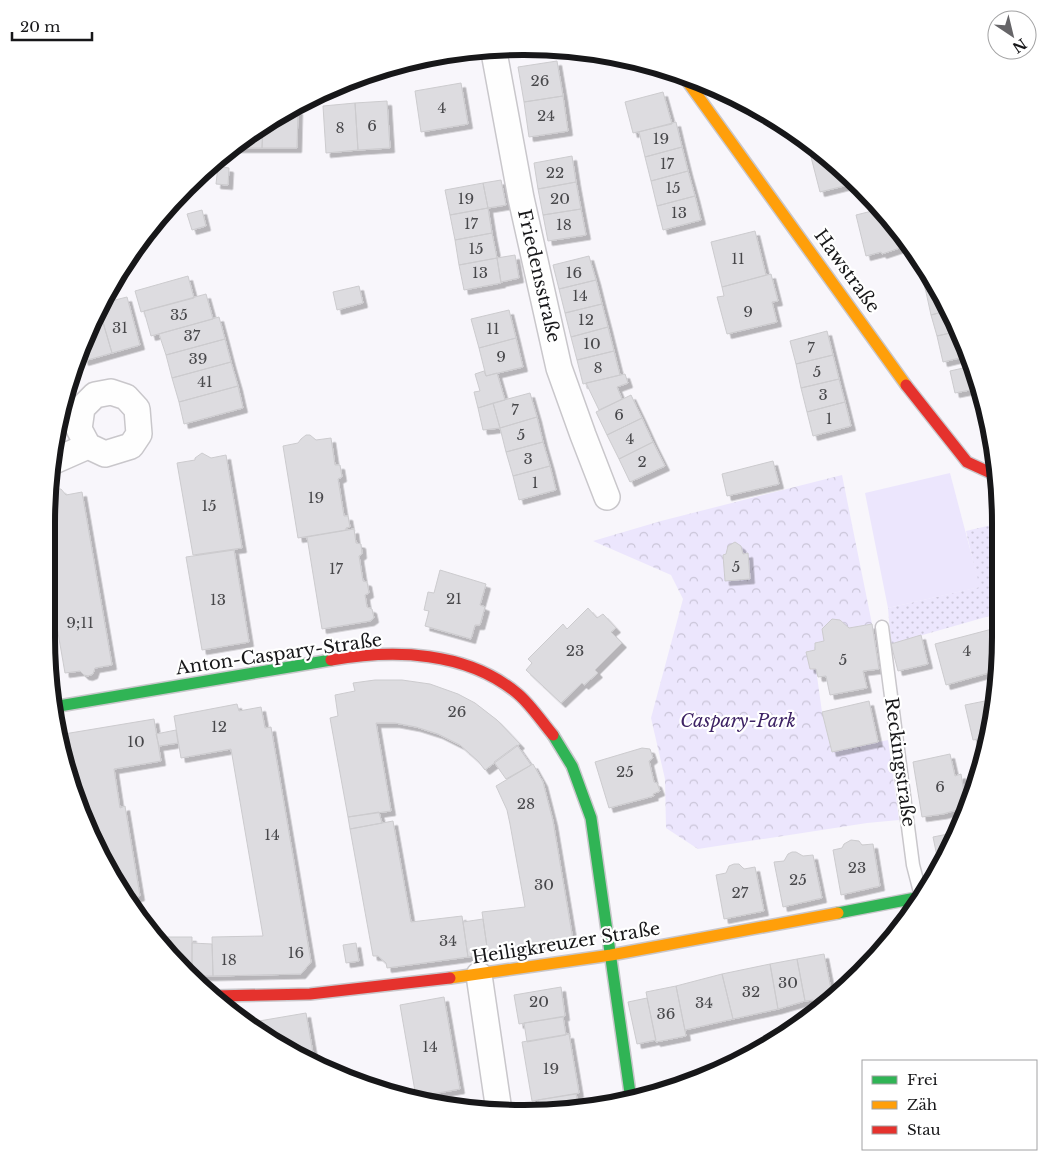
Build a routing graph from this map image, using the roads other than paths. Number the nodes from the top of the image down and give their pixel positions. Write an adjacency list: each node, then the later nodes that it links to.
1 (495, 56): 6 (street, Friedensstraße)
2 (691, 86): 5 (street, Hawstraße)
3 (88, 446): 4 (street)
4 (60, 459)
5 (989, 471)
6 (608, 497)
7 (882, 627): 9 (lane, Reckingstraße)
8 (60, 706): 11 (street, Anton-Caspary-Straße)
9 (919, 888)
10 (912, 899): 11 (street, Heiligkreuzer Straße)
11 (611, 955): 12 (street, Heiligkreuzer Straße); 14 (street, Anton-Caspary-Straße)
12 (478, 975): 13 (street, Heiligkreuzer Straße); 15 (street)
13 (224, 997)
14 (630, 1093)
15 (498, 1104)

